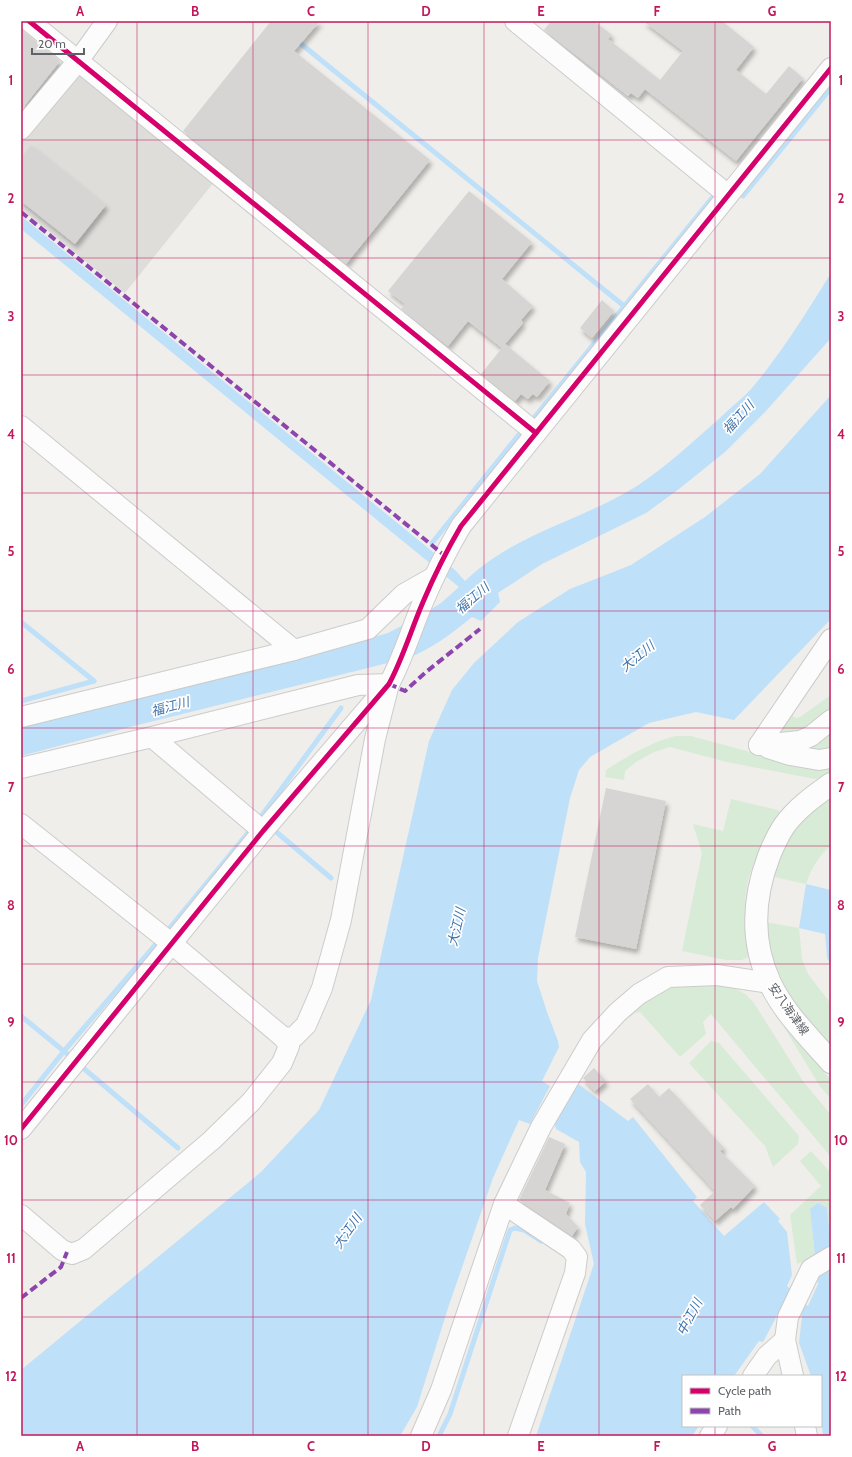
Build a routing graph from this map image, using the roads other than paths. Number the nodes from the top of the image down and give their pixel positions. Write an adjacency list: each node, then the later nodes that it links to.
1 (29, 21): 4 (street)
2 (107, 21): 4 (street)
3 (515, 21): 7 (street)
4 (78, 60): 6 (street); 9 (street)
5 (831, 68): 7 (street)
6 (21, 129)
7 (728, 195): 9 (street)
8 (21, 426): 12 (street)
9 (536, 433): 10 (street)
10 (438, 568): 12 (street); 13 (street)
11 (831, 638): 17 (street)
12 (294, 650): 14 (street)
13 (393, 678): 16 (street); 22 (street); 25 (street)
14 (21, 717)
15 (831, 720): 17 (street)
16 (152, 737): 19 (street); 22 (street)
17 (759, 745): 18 (street)
18 (831, 758)
19 (21, 768)
20 (831, 784): 24 (main road, 安八海津線)
21 (21, 824): 23 (street)
22 (258, 827): 23 (street)
23 (171, 943): 25 (street); 27 (street)
24 (770, 983): 26 (main road, 安八海津線); 28 (street)
25 (284, 1038): 29 (street)
26 (831, 1062)
27 (21, 1129)
28 (504, 1204): 35 (street); 36 (street)
29 (21, 1215)
30 (831, 1257): 31 (street)
31 (785, 1340): 32 (street); 33 (street)
32 (753, 1375)
33 (793, 1375)
34 (716, 1427): 37 (street)
35 (421, 1436)
36 (518, 1436)
37 (710, 1436)

